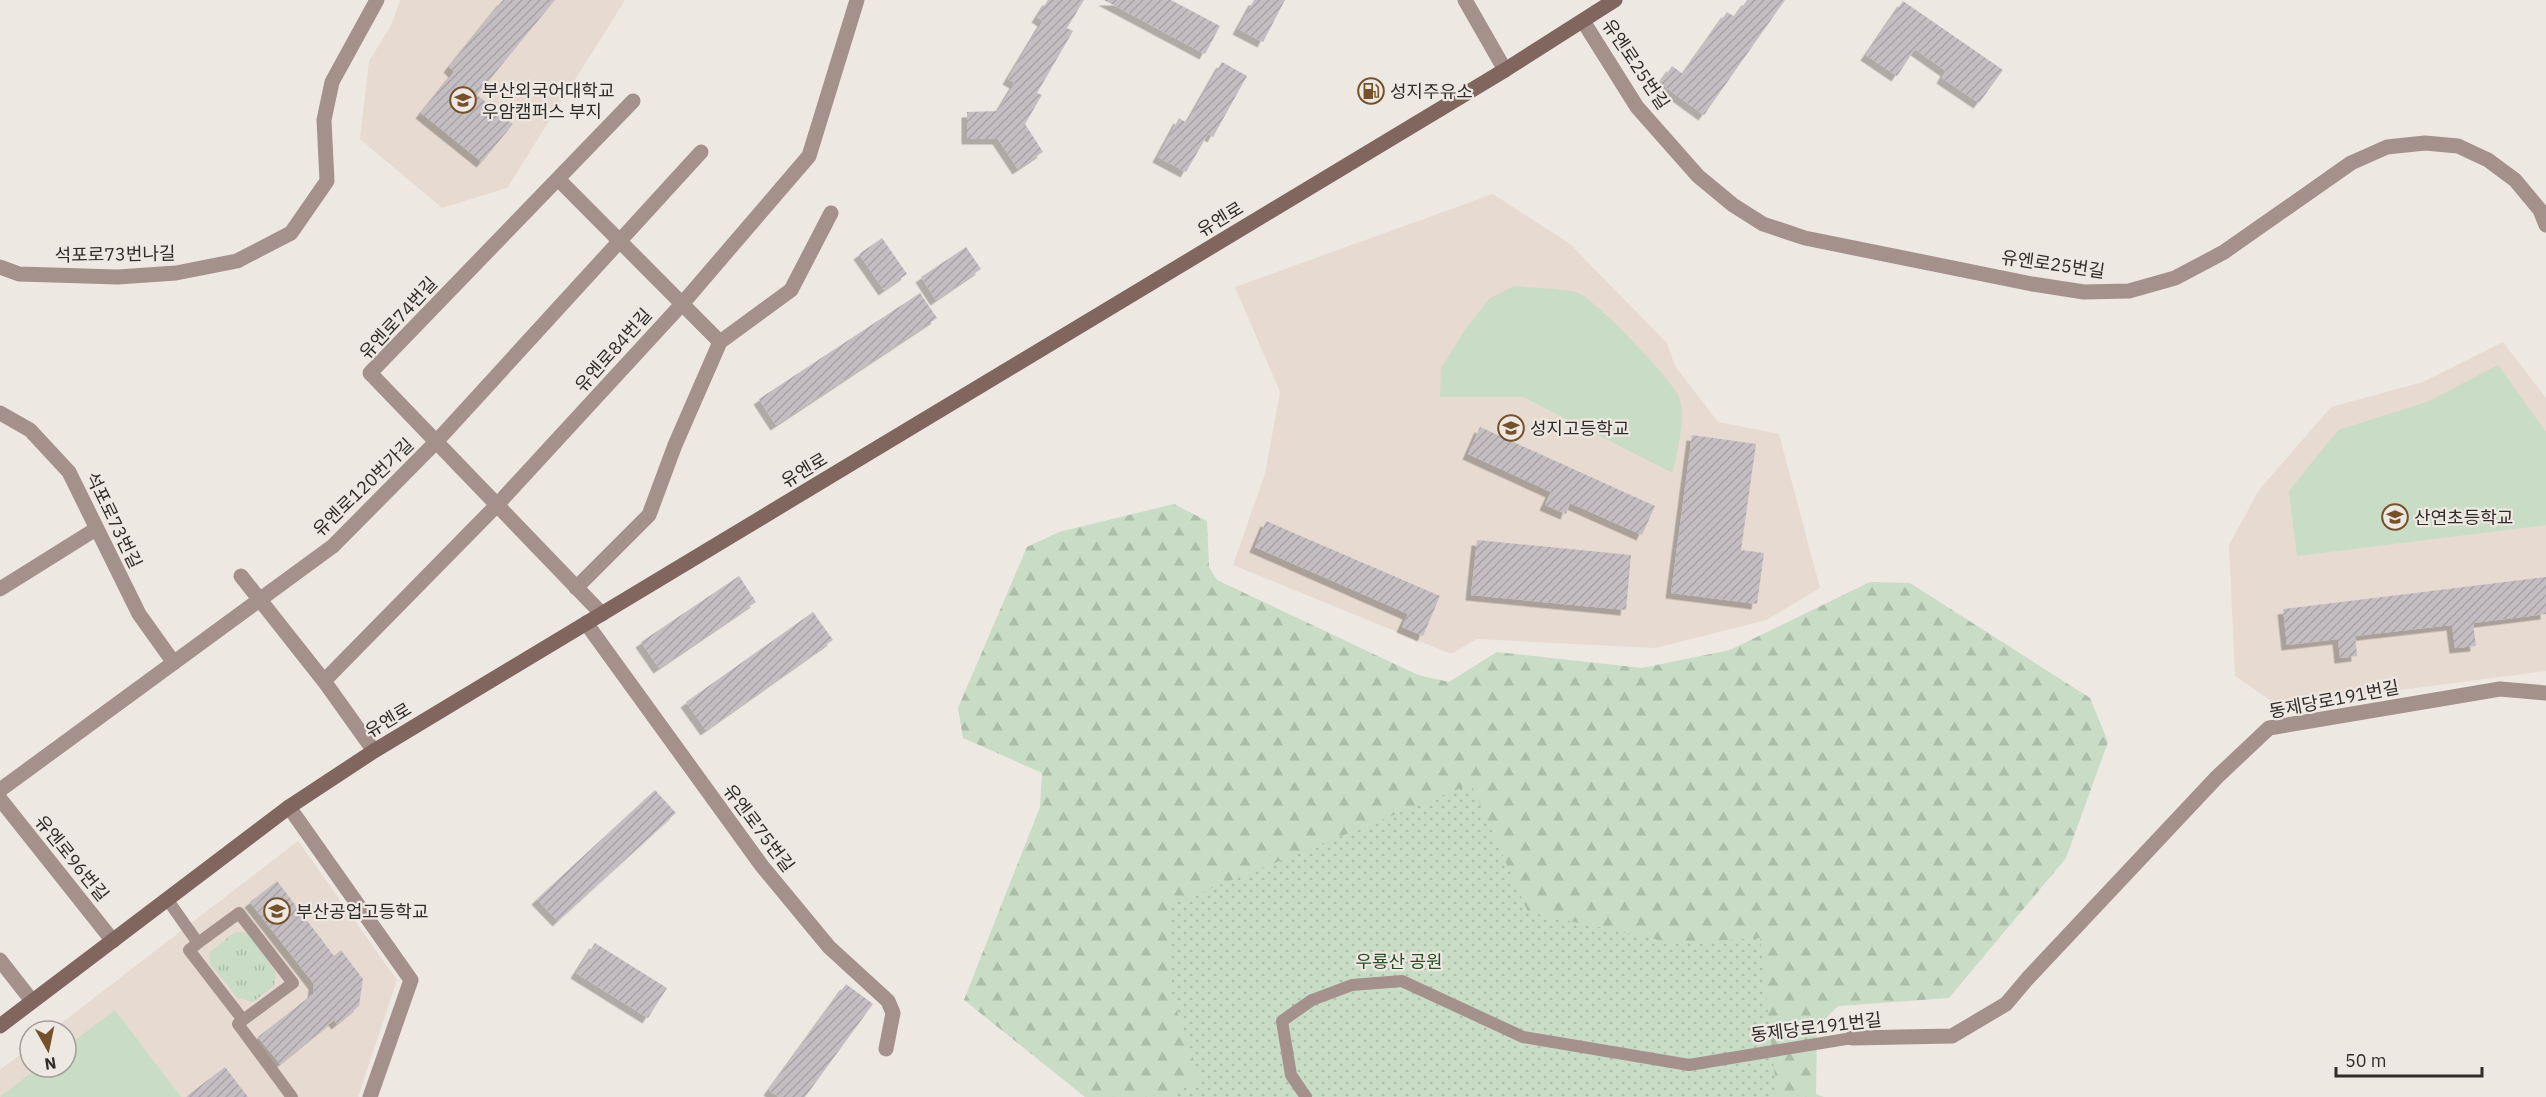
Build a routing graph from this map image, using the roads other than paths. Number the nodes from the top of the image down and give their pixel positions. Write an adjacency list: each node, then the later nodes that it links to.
1 (376, 0): 13 (street, 석포로73번나길)
2 (857, 0): 14 (street, 유엔로84번길)
3 (1465, 0): 6 (street)
4 (1615, 0): 5 (main road, 유엔로)
5 (1583, 21): 6 (main road, 유엔로); 11 (street, 유엔로25번길)
6 (1505, 70): 24 (main road, 유엔로)
7 (633, 101): 9 (street, 유엔로74번길)
8 (701, 152): 12 (street, 유엔로120번가길)
9 (559, 180): 12 (street); 17 (street, 유엔로74번길)
10 (831, 213): 15 (street)
11 (2546, 225)
12 (619, 240): 14 (street); 17 (street, 유엔로120번가길)
13 (0, 267)
14 (682, 304): 15 (street); 18 (street, 유엔로84번길)
15 (720, 342): 21 (street)
16 (0, 414): 19 (street, 석포로73번길)
17 (436, 442): 18 (street, 유엔로74번길); 23 (street, 유엔로120번가길)
18 (497, 506): 21 (street, 유엔로74번길); 27 (street, 유엔로84번길)
19 (96, 529): 22 (street); 26 (street, 석포로73번길)
20 (242, 576): 23 (street)
21 (576, 588): 24 (street, 유엔로74번길)
22 (0, 589)
23 (260, 600): 26 (street, 유엔로120번가길); 27 (street)
24 (602, 614): 25 (main road, 유엔로)
25 (586, 623): 29 (main road, 유엔로); 41 (street, 유엔로75번길)
26 (174, 663): 30 (street, 유엔로120번가길)
27 (324, 681): 29 (street)
28 (2546, 693): 40 (street, 동제당로191번길)
29 (374, 751): 32 (main road, 유엔로)
30 (0, 790)
31 (0, 799): 34 (street, 유엔로96번길)
32 (289, 807): 33 (main road, 유엔로); 43 (street)
33 (167, 899): 34 (main road, 유엔로); 35 (lane)
34 (112, 940): 37 (main road, 유엔로)
35 (198, 943): 38 (lane); 38 (lane)
36 (0, 960): 37 (street)
37 (32, 1001): 39 (main road, 유엔로)
38 (243, 1020): 42 (lane)
39 (0, 1026)
40 (1852, 1038): 44 (lane, 동제당로191번길)
41 (886, 1049)
42 (292, 1097)
43 (370, 1097)
44 (1306, 1097)

